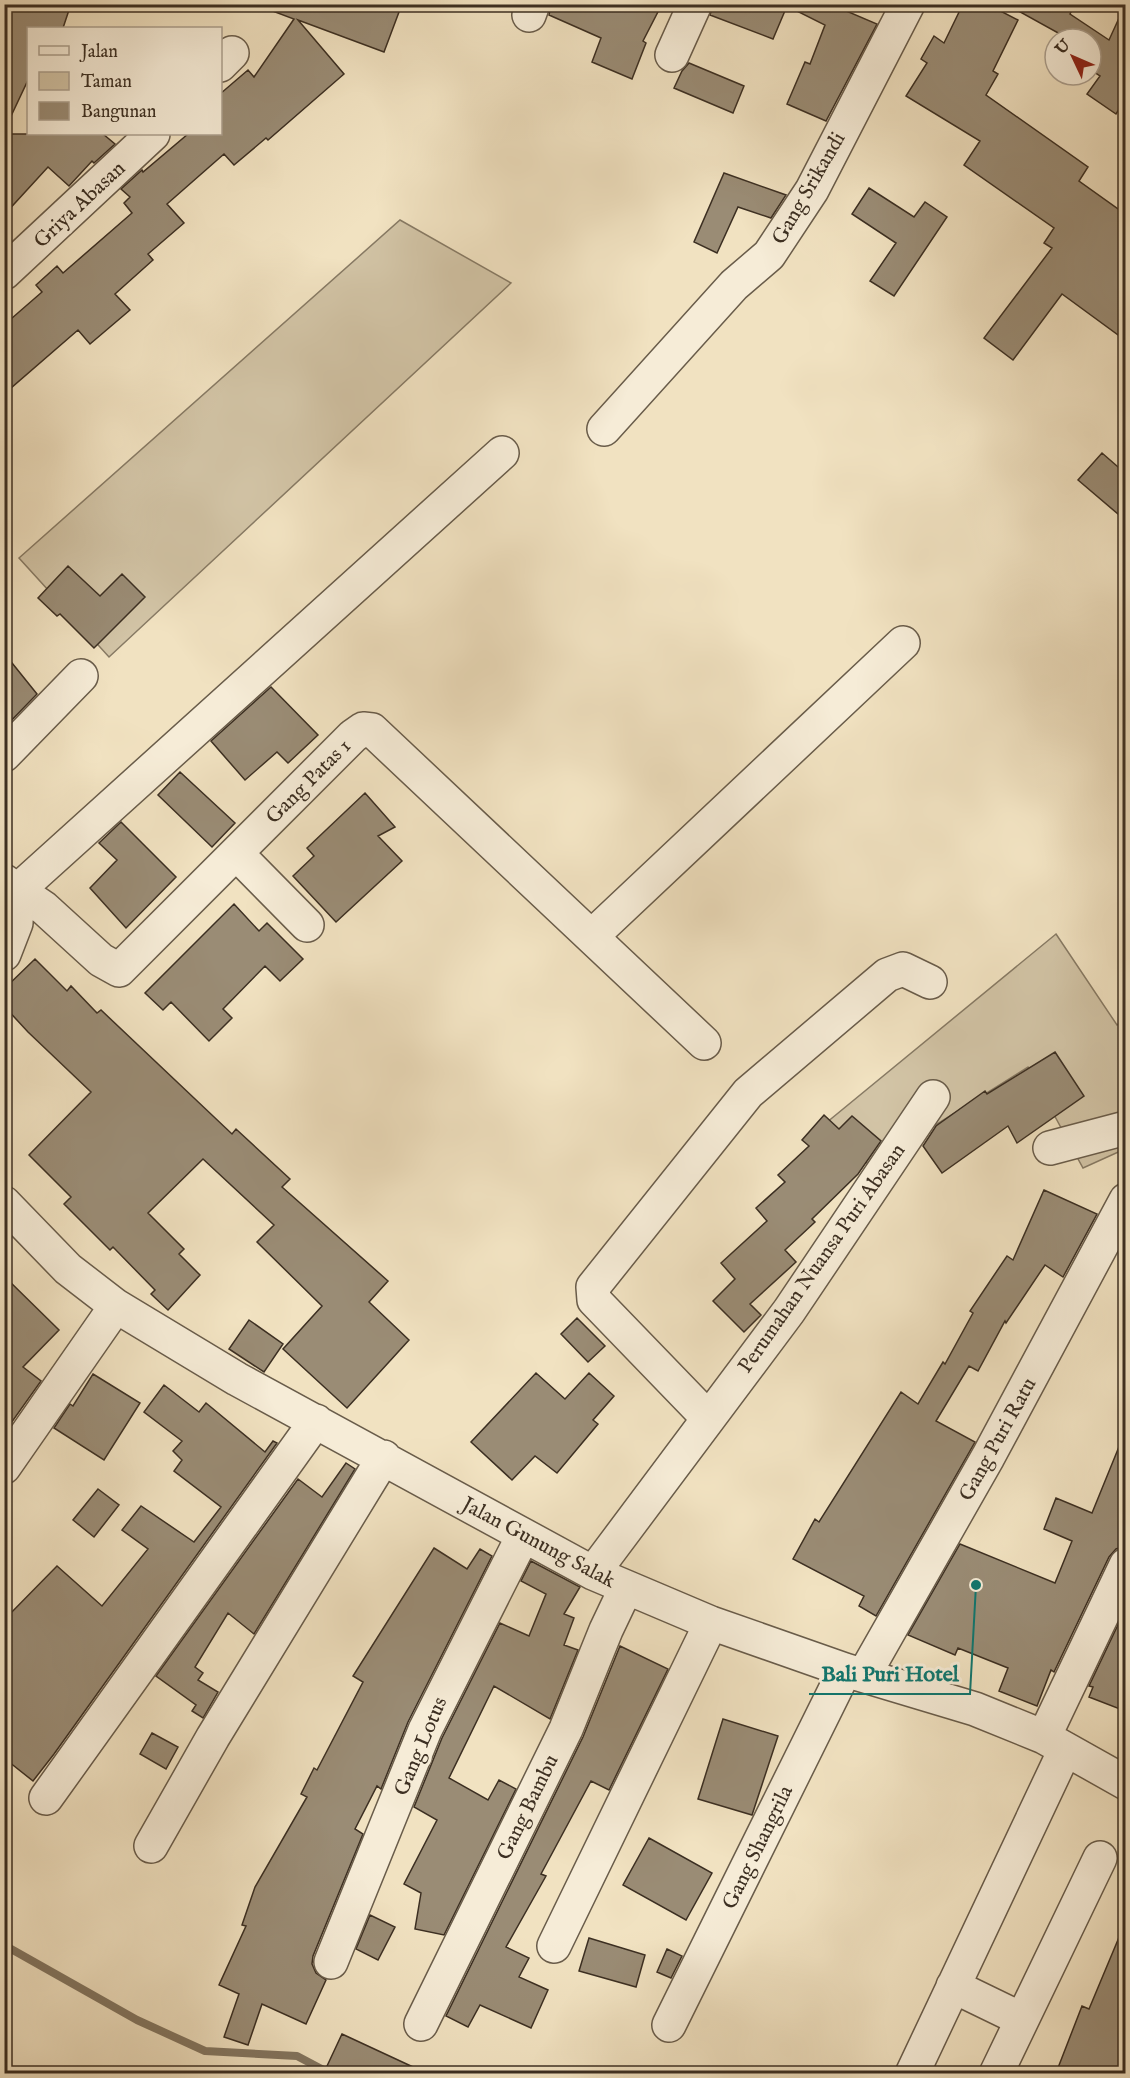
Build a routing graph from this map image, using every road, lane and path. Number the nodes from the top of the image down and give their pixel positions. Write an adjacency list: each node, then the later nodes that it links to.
1 (695, 4): 3 (street)
2 (908, 4): 6 (street, Gang Srikandi)
3 (672, 55)
4 (152, 135): 5 (street, Griya Abasan)
5 (4, 273)
6 (604, 429)
7 (502, 453): 12 (street)
8 (903, 643): 14 (street)
9 (81, 676): 10 (street)
10 (4, 755)
11 (236, 853): 12 (street, Gang Patas 1); 13 (street); 14 (street, Gang Patas 1)
12 (11, 886): 15 (street)
13 (306, 926)
14 (592, 936): 17 (street, Gang Patas 1)
15 (4, 954)
16 (930, 982): 24 (street)
17 (704, 1043)
18 (933, 1098): 24 (street, Perumahan Nuansa Puri Abasan)
19 (1125, 1128): 20 (street)
20 (1050, 1148)
21 (1125, 1200): 33 (street, Gang Puri Ratu)
22 (4, 1203): 23 (street, Jalan Gunung Salak)
23 (116, 1306): 25 (street, Jalan Gunung Salak); 27 (street)
24 (708, 1418): 30 (street, Perumahan Nuansa Puri Abasan)
25 (316, 1420): 26 (street, Jalan Gunung Salak); 36 (street)
26 (384, 1457): 28 (street, Jalan Gunung Salak); 37 (street)
27 (4, 1467)
28 (523, 1536): 30 (street, Jalan Gunung Salak); 40 (street, Gang Lotus)
29 (1125, 1565): 34 (street)
30 (592, 1573): 31 (street, Jalan Gunung Salak)
31 (626, 1588): 32 (street, Jalan Gunung Salak); 43 (street, Gang Bambu)
32 (711, 1623): 33 (street, Jalan Gunung Salak); 39 (street)
33 (855, 1672): 34 (street, Jalan Gunung Salak); 44 (street, Gang Shangrila)
34 (1055, 1744): 35 (street, Jalan Gunung Salak); 41 (street)
35 (1125, 1783)
36 (46, 1798)
37 (151, 1846)
38 (1100, 1858): 42 (street)
39 (554, 1946)
40 (331, 1962)
41 (953, 1986): 42 (street); 45 (street)
42 (1021, 2019): 46 (street)
43 (421, 2024)
44 (669, 2025)
45 (912, 2073)
46 (996, 2073)

